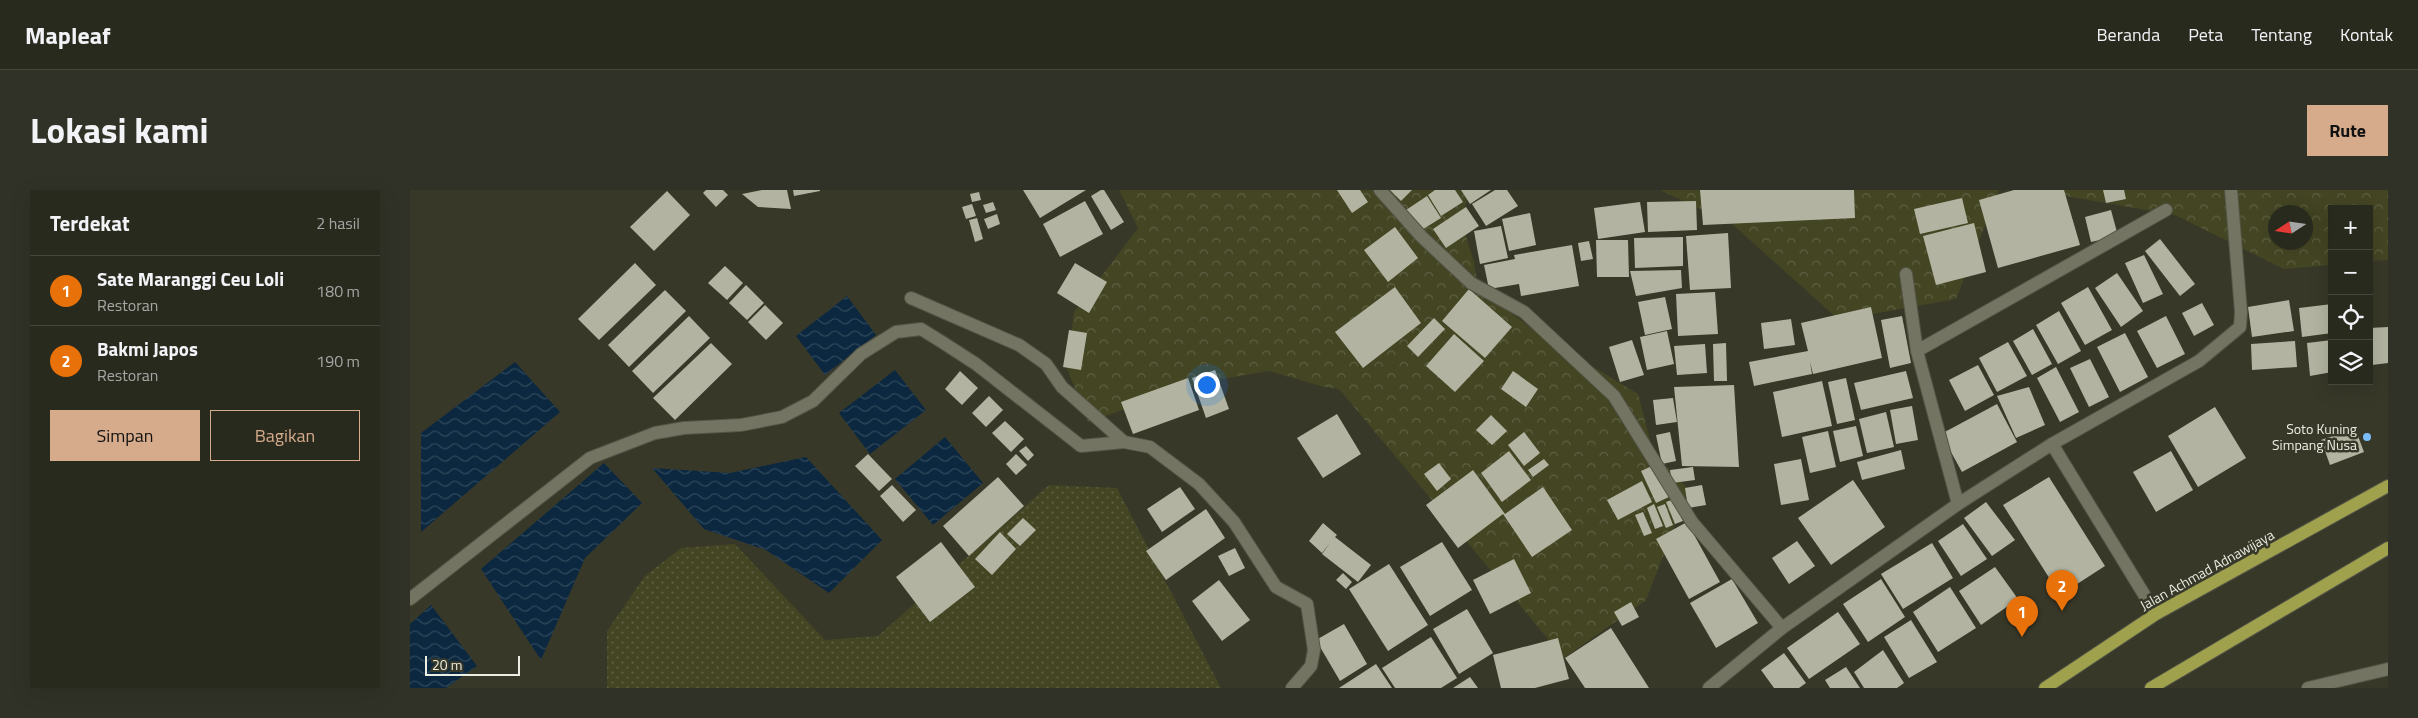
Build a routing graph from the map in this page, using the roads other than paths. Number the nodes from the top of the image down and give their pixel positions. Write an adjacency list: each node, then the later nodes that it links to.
1 (1380, 190): 14 (street)
2 (2231, 190): 8 (street)
3 (2166, 210): 6 (street)
4 (1906, 274): 6 (street)
5 (911, 298): 7 (street)
6 (1917, 351): 10 (street)
7 (1124, 442): 12 (street); 16 (street)
8 (2052, 444): 10 (street); 13 (street)
9 (2388, 486): 13 (main road, Jalan Achmad Adnawijaya)
10 (1958, 504): 14 (street)
11 (2388, 548): 19 (main road)
12 (410, 599)
13 (2156, 614): 18 (main road, Jalan Achmad Adnawijaya)
14 (1782, 628): 17 (street)
15 (2388, 669): 20 (street)
16 (1292, 688)
17 (1709, 688)
18 (2045, 688)
19 (2150, 688)
20 (2308, 688)

